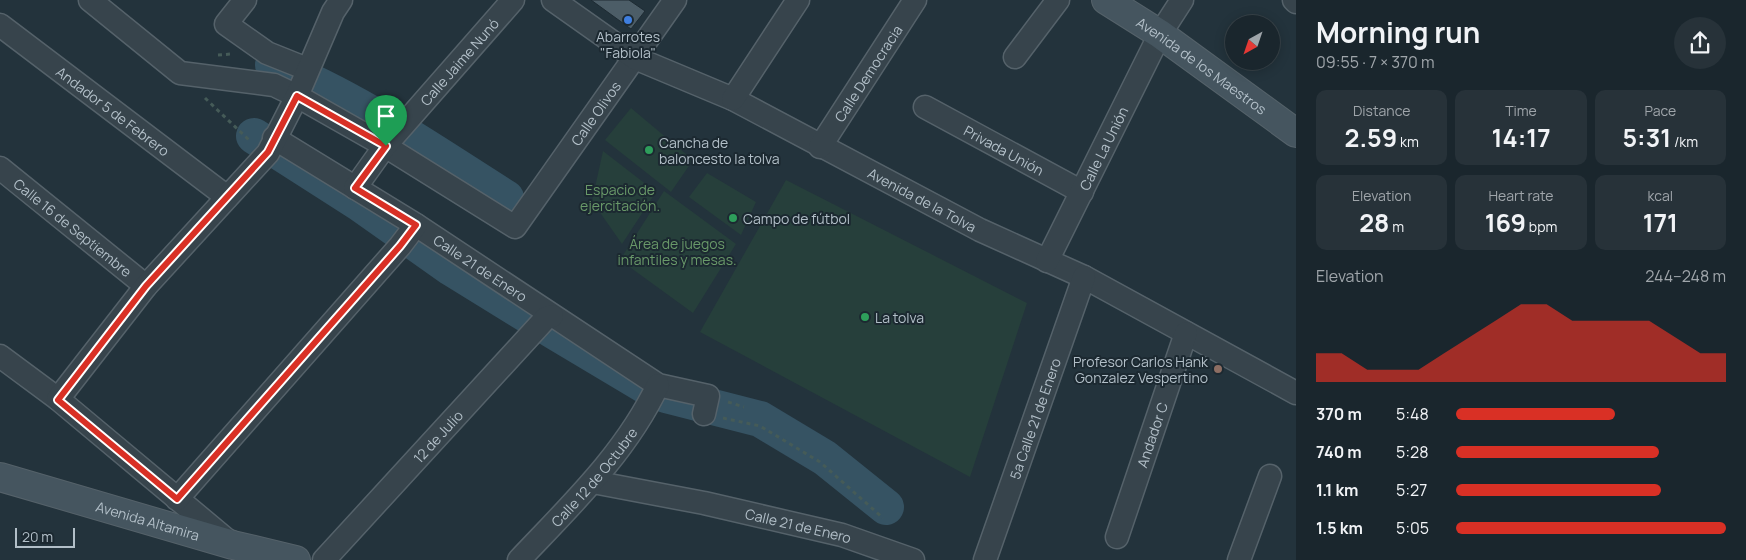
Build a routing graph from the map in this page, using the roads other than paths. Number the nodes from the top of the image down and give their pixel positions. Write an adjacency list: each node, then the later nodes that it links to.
1 (90, 0): 15 (street)
2 (110, 0): 15 (street)
3 (245, 0): 18 (street)
4 (341, 0): 18 (street)
5 (513, 0): 22 (street, Calle Jaime Nunó)
6 (553, 0): 17 (street, Avenida de la Tolva)
7 (675, 0): 17 (street, Calle Olivos)
8 (798, 0): 19 (street)
9 (915, 0): 24 (street, Calle Democracia)
10 (1058, 0): 16 (street)
11 (1106, 0): 14 (street, Avenida de los Maestros)
12 (1182, 0): 14 (street, Calle La Unión)
13 (0, 25): 28 (street, Andador 5 de Febrero)
14 (1160, 34): 21 (street, Avenida de los Maestros); 27 (street, Calle La Unión)
15 (156, 49): 18 (street)
16 (1015, 57)
17 (635, 58): 19 (street, Avenida de la Tolva); 22 (street, Calle Olivos)
18 (303, 80): 22 (street); 23 (street)
19 (733, 99): 24 (street, Avenida de la Tolva)
20 (925, 107): 27 (street, Privada Unión)
21 (1296, 133)
22 (395, 136): 26 (street, Calle Jaime Nunó)
23 (271, 145): 26 (street, Calle 21 de Enero); 28 (street)
24 (820, 147): 30 (street, Avenida de la Tolva)
25 (0, 168): 32 (street, Calle 16 de Septiembre)
26 (355, 188): 29 (street, Calle 21 de Enero)
27 (1082, 192): 30 (street, Calle La Unión)
28 (227, 197): 32 (street)
29 (416, 225): 33 (street, Calle 21 de Enero); 43 (street)
30 (1047, 261): 31 (street, Avenida de la Tolva)
31 (1084, 277): 34 (street, Avenida de la Tolva); 50 (street, 5a Calle 21 de Enero)
32 (146, 286): 38 (street)
33 (544, 321): 36 (street, Calle 21 de Enero); 47 (street, 12 de Julio)
34 (1186, 333): 37 (street, Avenida de la Tolva); 44 (street, Andador C)
35 (0, 356): 38 (street)
36 (658, 385): 39 (street); 42 (street, Calle 12 de Octubre)
37 (1296, 393)
38 (58, 400): 43 (street)
39 (706, 405)
40 (1270, 476): 51 (street)
41 (0, 477): 45 (street, Avenida Altamira)
42 (593, 482): 48 (street, Calle 12 de Octubre); 49 (street, Calle 21 de Enero)
43 (177, 499): 45 (street)
44 (1117, 537)
45 (233, 545): 46 (street, Avenida Altamira)
46 (296, 560)
47 (324, 560)
48 (519, 560)
49 (913, 560)
50 (985, 560)
51 (1239, 560)

